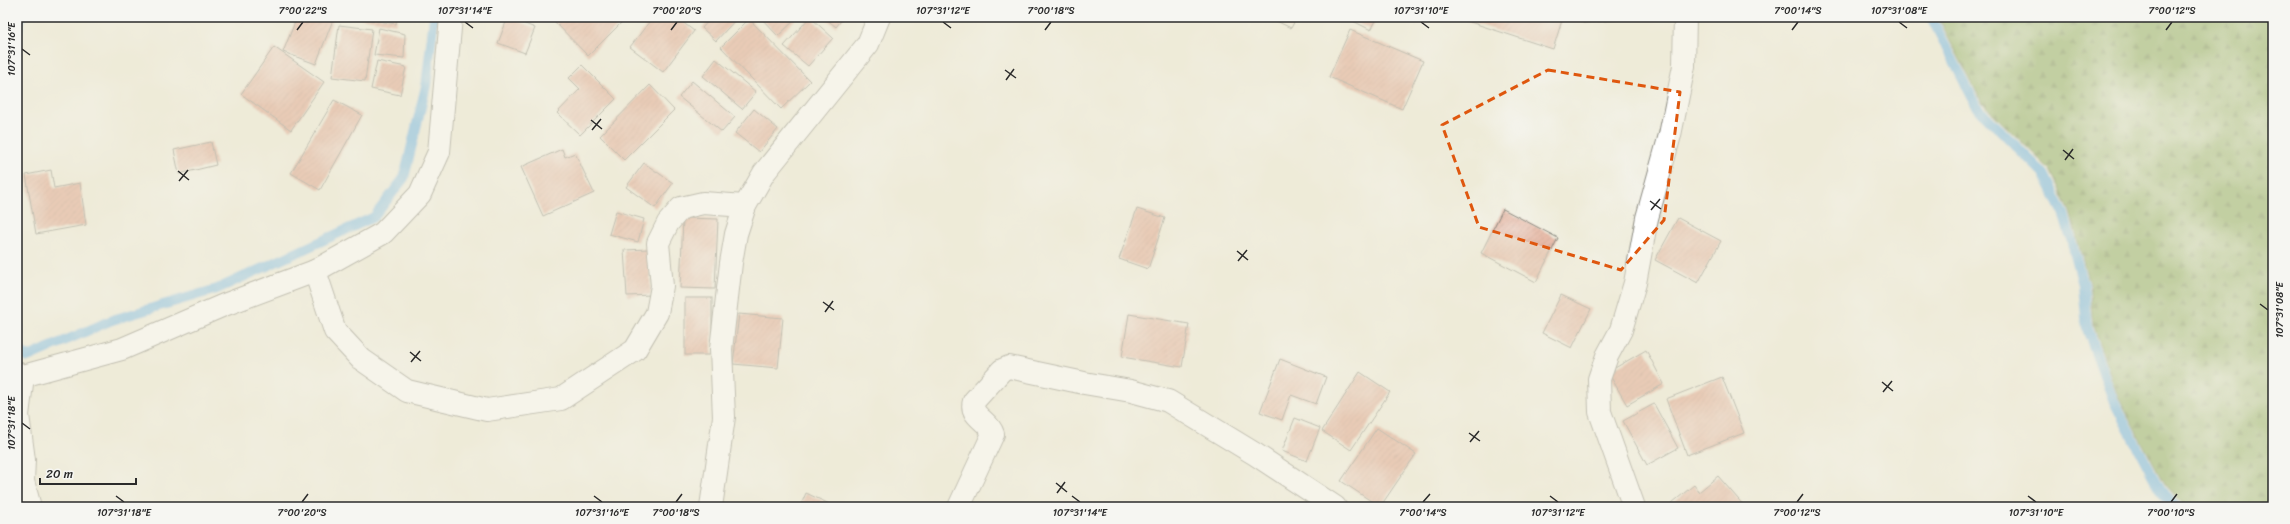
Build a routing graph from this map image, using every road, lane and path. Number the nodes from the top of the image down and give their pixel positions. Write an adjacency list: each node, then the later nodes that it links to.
1 (451, 17): 5 (street)
2 (879, 17): 4 (street)
3 (1685, 17): 11 (street)
4 (745, 206): 5 (street); 8 (street)
5 (315, 271): 6 (street)
6 (20, 375): 7 (street)
7 (30, 507)
8 (711, 507)
9 (959, 507): 10 (street)
10 (1335, 507)
11 (1634, 507)

